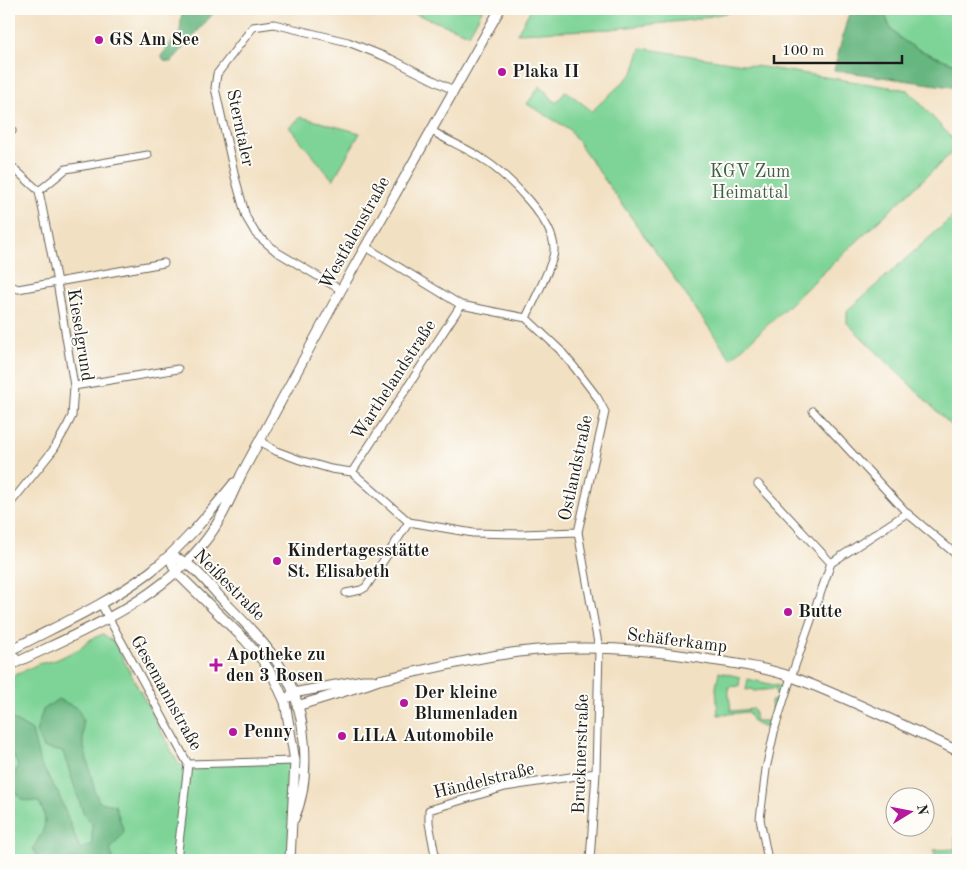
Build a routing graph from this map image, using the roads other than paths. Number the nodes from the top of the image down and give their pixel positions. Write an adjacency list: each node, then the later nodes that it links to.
1 (500, 9): 2 (street, Westfalenstraße)
2 (453, 90): 4 (street, Westfalenstraße); 13 (street, Sterntaler)
3 (9, 122): 5 (street)
4 (431, 130): 9 (street, Westfalenstraße); 15 (street)
5 (10, 132)
6 (148, 155): 8 (street)
7 (9, 164): 8 (street)
8 (39, 191): 11 (street, Kieselgrund)
9 (366, 247): 13 (street, Westfalenstraße); 14 (street)
10 (164, 263): 11 (street)
11 (57, 282): 12 (street); 17 (street, Kieselgrund)
12 (9, 286)
13 (342, 290): 19 (street, Westfalenstraße)
14 (461, 305): 15 (street); 20 (street, Warthelandstraße)
15 (526, 318): 26 (street, Ostlandstraße)
16 (178, 369): 17 (street)
17 (74, 386): 23 (street, Kieselgrund)
18 (814, 411): 24 (street)
19 (260, 442): 20 (street); 21 (street, Westfalenstraße)
20 (352, 472): 25 (street)
21 (241, 475): 27 (street, Westfalenstraße); 29 (street, Westfalenstraße)
22 (758, 484): 30 (street)
23 (9, 505)
24 (907, 513): 28 (street); 30 (street)
25 (409, 522): 26 (street); 32 (street)
26 (578, 532): 36 (street, Ostlandstraße)
27 (169, 556): 29 (street, Neißestraße); 31 (street, Neißestraße); 33 (street, Westfalenstraße)
28 (958, 556)
29 (186, 562): 31 (street, Westfalenstraße); 41 (street, Neißestraße)
30 (831, 563): 39 (street)
31 (176, 572): 34 (street, Westfalenstraße); 42 (street, Neißestraße)
32 (346, 593)
33 (100, 604): 34 (street, Gesemannstraße); 35 (street, Westfalenstraße)
34 (108, 618): 37 (street, Westfalenstraße); 46 (street, Gesemannstraße)
35 (10, 648): 37 (street)
36 (599, 649): 39 (street, Schäferkamp); 40 (street, Schäferkamp); 47 (street, Brucknerstraße)
37 (18, 662): 38 (street, Westfalenstraße)
38 (9, 666)
39 (791, 677): 44 (street, Schäferkamp); 53 (street)
40 (378, 680): 41 (street, Schäferkamp); 43 (street, Schäferkamp)
41 (293, 693): 42 (street); 43 (street, Neißestraße)
42 (285, 702): 43 (street); 45 (street, Neißestraße)
43 (297, 706): 48 (street, Neißestraße)
44 (958, 751)
45 (292, 761): 46 (street); 48 (street, Neißestraße)
46 (188, 764): 49 (street, Gesemannstraße)
47 (596, 773): 51 (street, Händelstraße); 52 (street, Brucknerstraße)
48 (293, 822): 50 (street, Neißestraße)
49 (177, 860)
50 (290, 860)
51 (436, 860)
52 (590, 860)
53 (768, 860)

